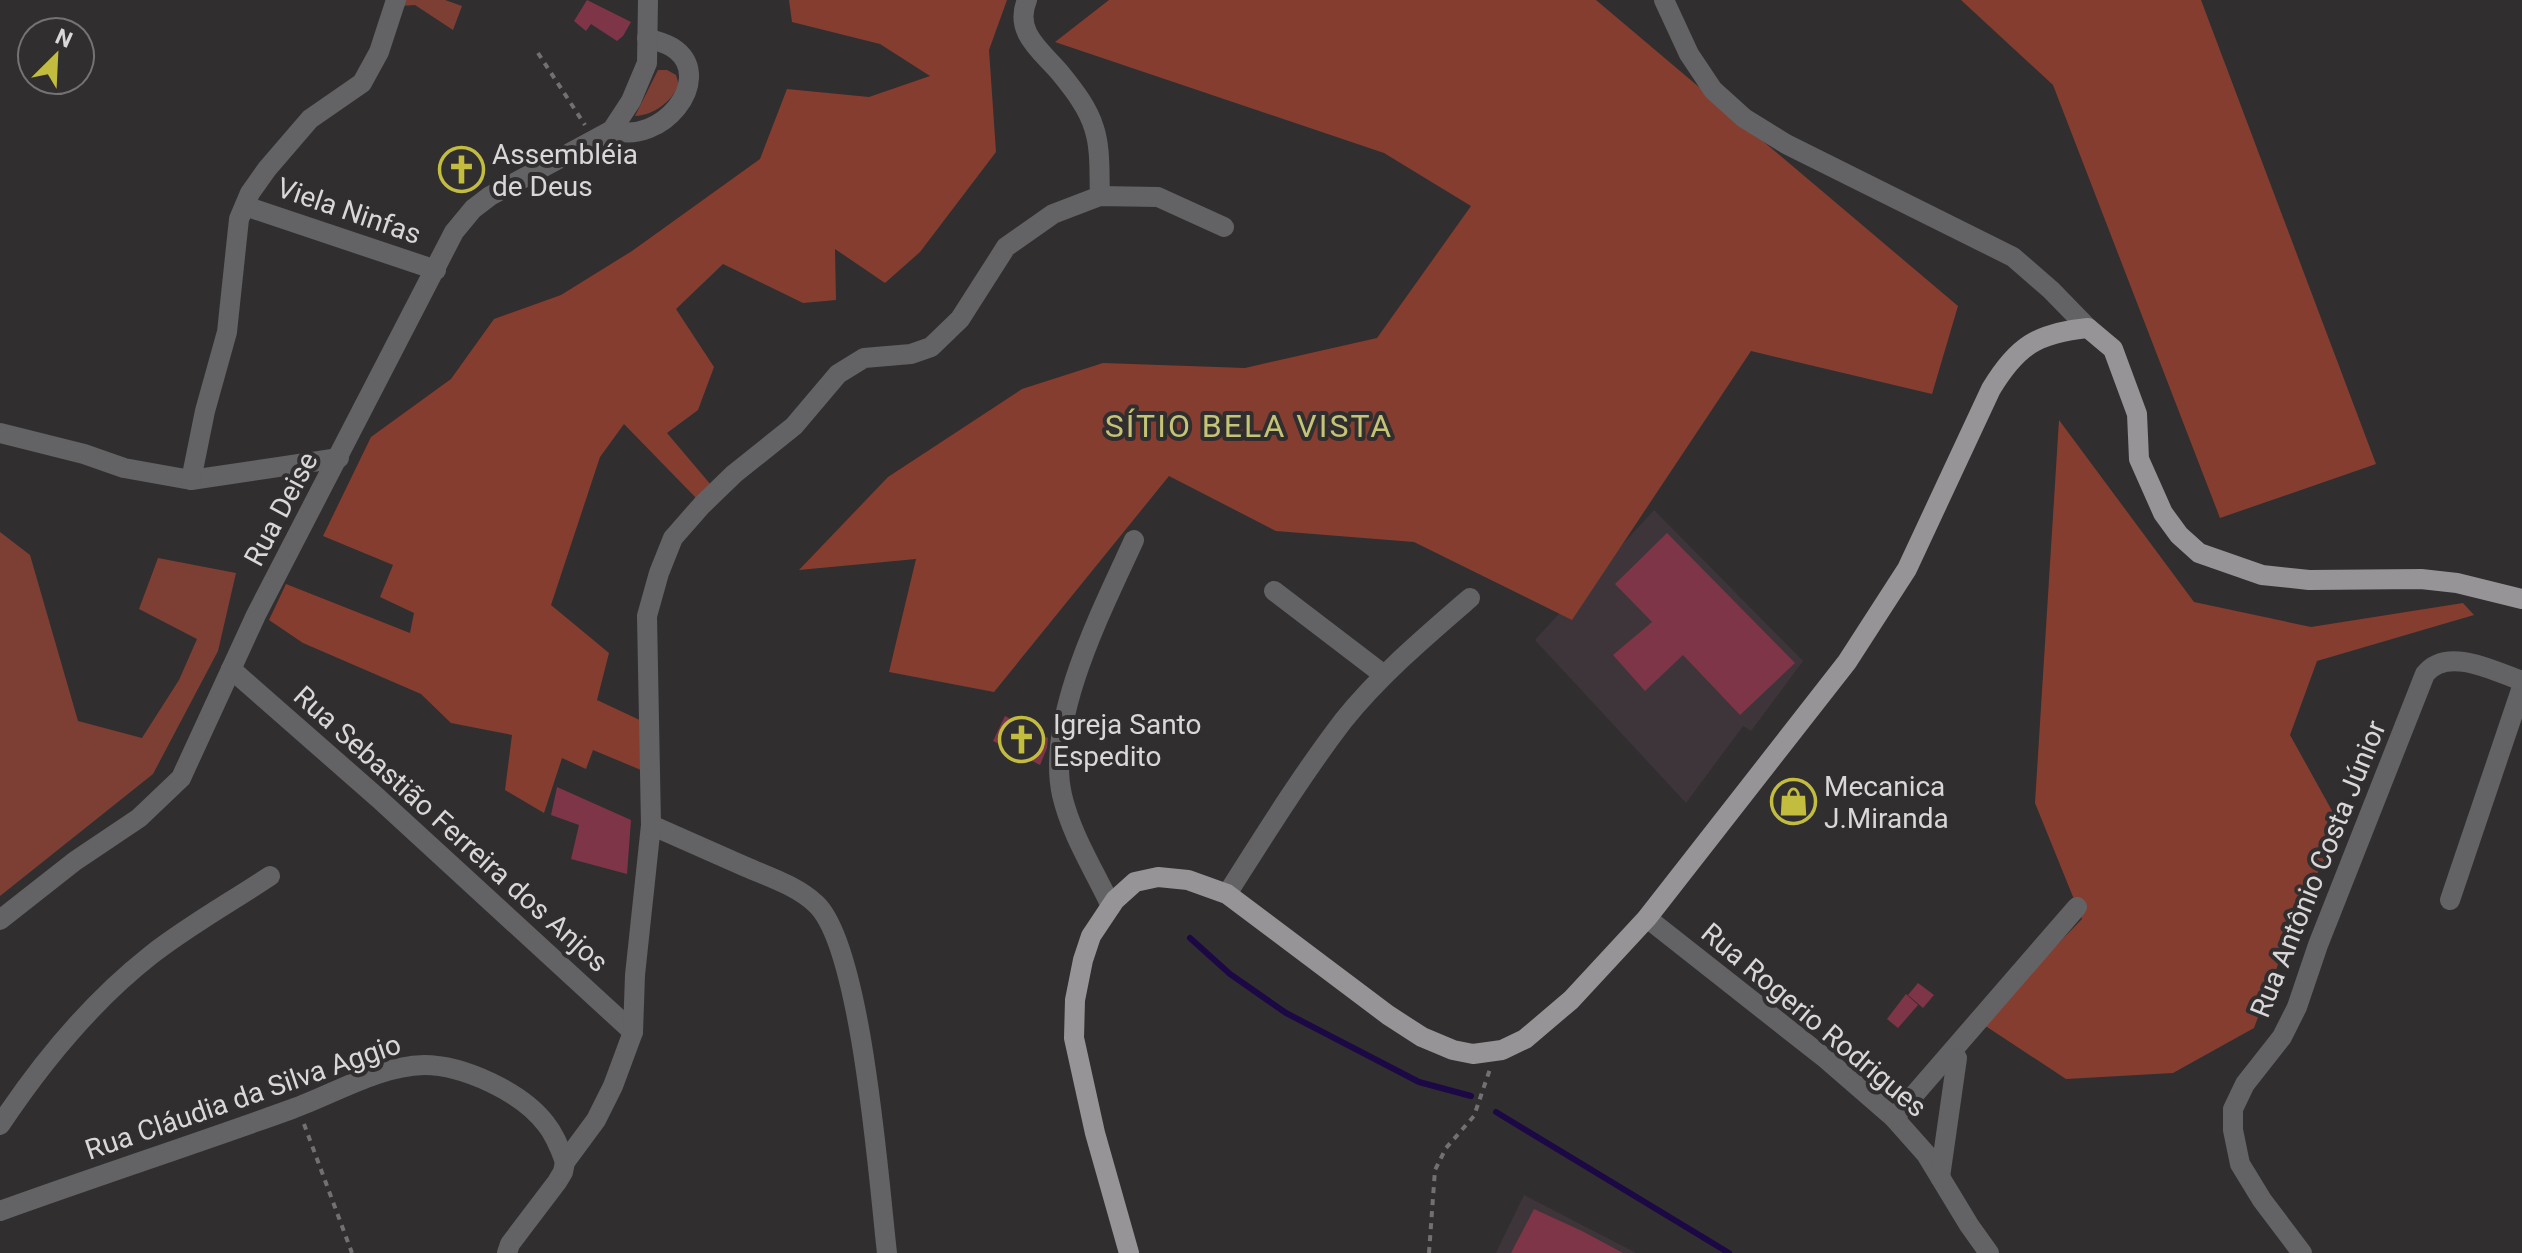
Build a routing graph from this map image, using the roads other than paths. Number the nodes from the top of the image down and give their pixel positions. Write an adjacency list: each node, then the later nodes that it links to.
1 (396, 0): 8 (street)
2 (648, 0): 5 (street)
3 (1027, 0): 7 (street)
4 (1664, 0): 11 (street)
5 (647, 38): 6 (street); 6 (street, Rua Deise)
6 (603, 135): 10 (street, Rua Deise)
7 (1100, 196): 9 (street); 23 (street)
8 (245, 206): 10 (street, Viela Ninfas); 14 (street)
9 (1224, 227)
10 (436, 270): 13 (street, Rua Deise)
11 (2088, 328): 18 (main road); 29 (main road)
12 (0, 433): 14 (street)
13 (339, 458): 14 (street); 19 (street, Rua Deise)
14 (191, 480)
15 (1134, 540): 27 (street)
16 (1274, 591): 20 (street)
17 (1470, 598): 20 (street)
18 (2522, 599)
19 (231, 669): 30 (street, Rua Deise); 31 (street, Rua Sebastião Ferreira dos Anjos)
20 (1384, 675): 25 (street)
21 (2522, 681): 42 (street, Rua Antônio Costa Júnior)
22 (2522, 687): 26 (street)
23 (651, 825): 31 (street); 39 (street)
24 (270, 876): 34 (street)
25 (1227, 894): 27 (main road); 29 (main road)
26 (2450, 900)
27 (1111, 906): 40 (main road)
28 (2077, 907): 33 (street)
29 (1647, 918): 33 (street, Rua Rogerio Rodrigues)
30 (0, 920)
31 (633, 1032): 35 (street)
32 (1957, 1058): 36 (street)
33 (1894, 1118): 36 (street, Rua Rogerio Rodrigues)
34 (0, 1125)
35 (565, 1162): 37 (street, Rua Cláudia da Silva Aggio); 38 (street)
36 (1940, 1177): 41 (street, Rua Rogerio Rodrigues)
37 (0, 1211)
38 (507, 1253)
39 (887, 1253)
40 (1129, 1253)
41 (1989, 1253)
42 (2302, 1253)

